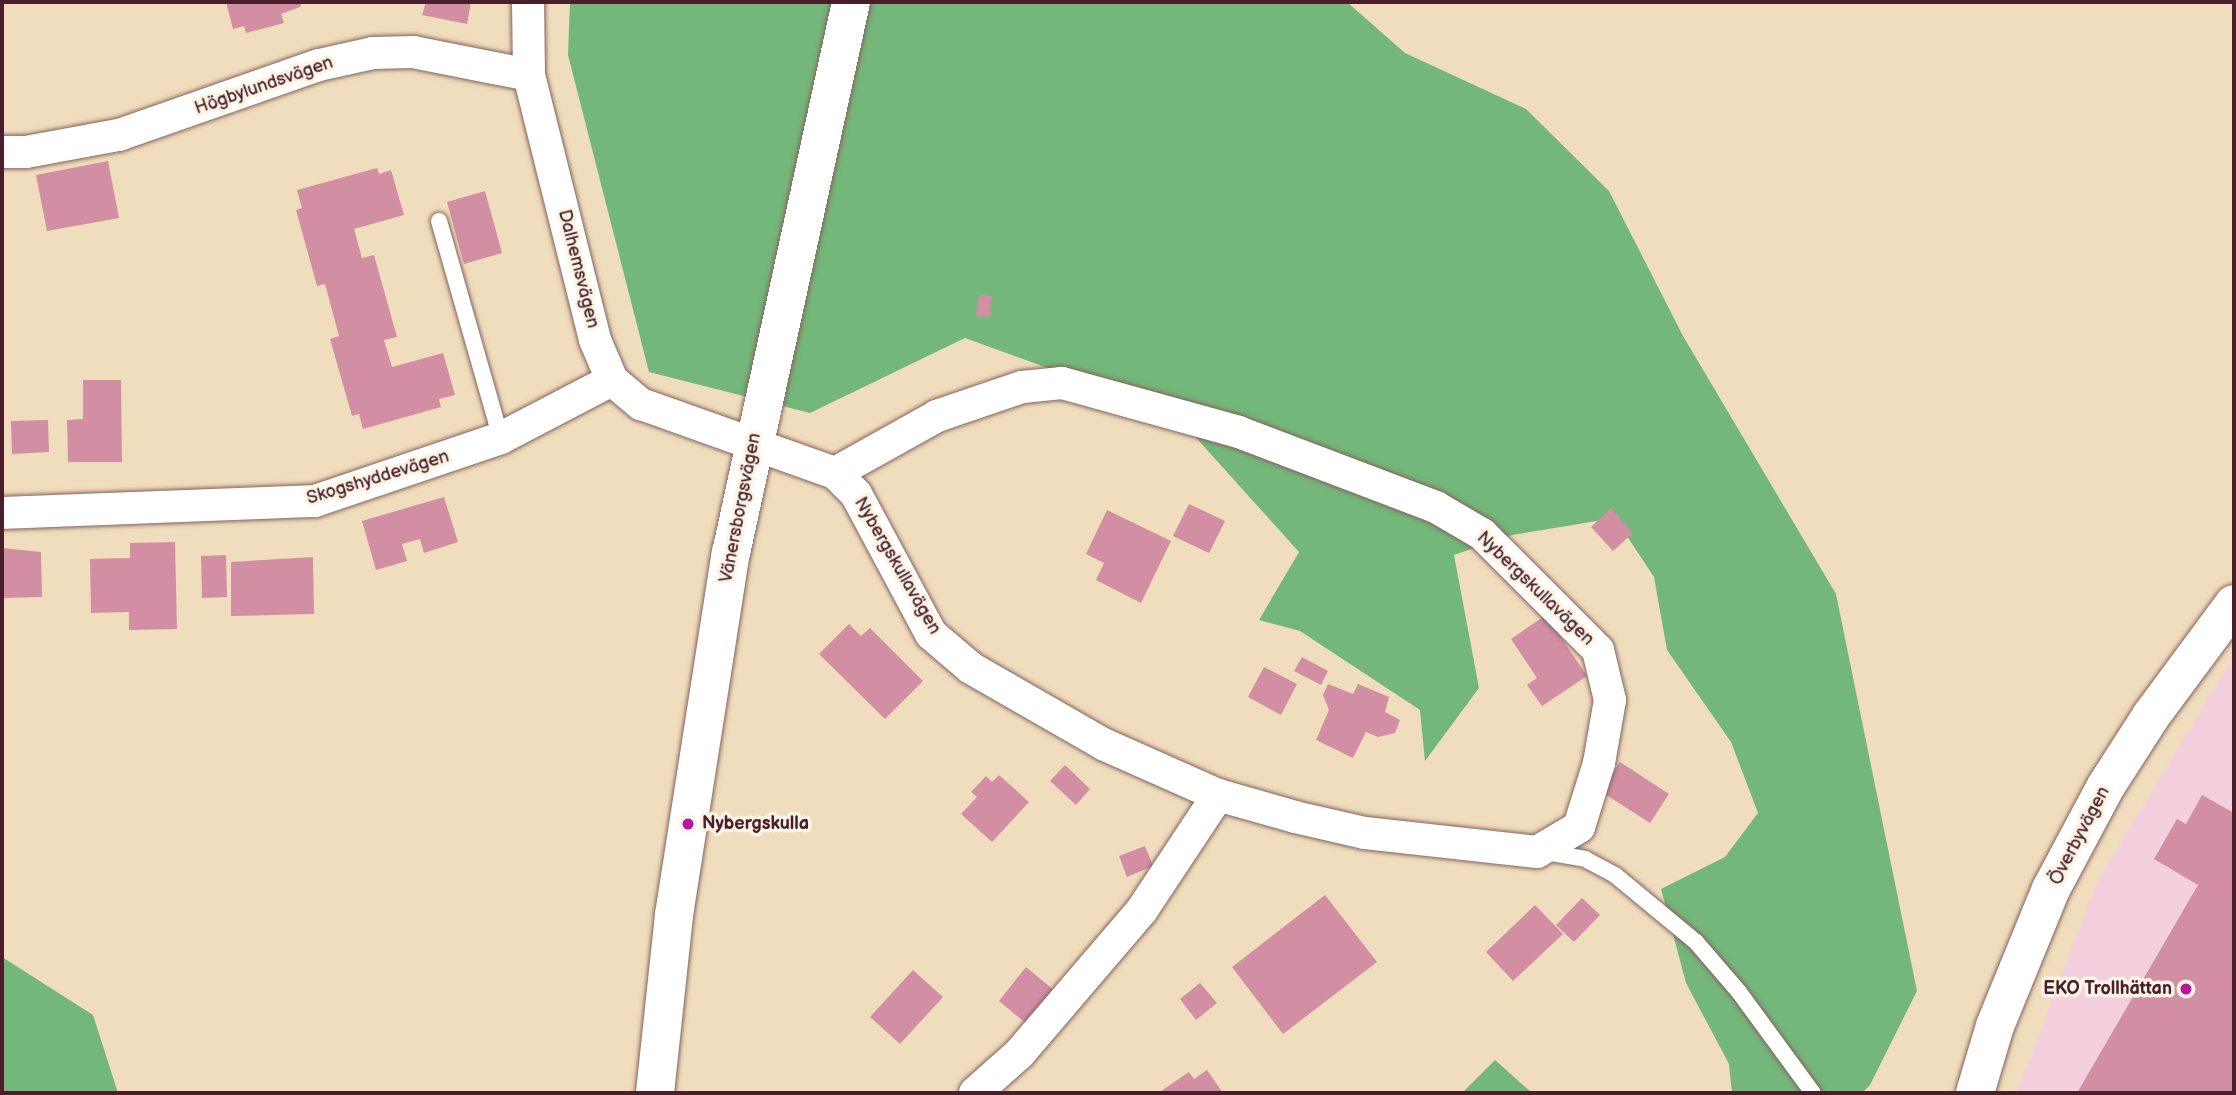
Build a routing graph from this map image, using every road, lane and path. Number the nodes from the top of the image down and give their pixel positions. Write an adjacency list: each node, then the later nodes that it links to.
1 (528, 2): 3 (street, Dalhemsvägen)
2 (851, 2): 8 (street, Vänersborgsvägen)
3 (529, 75): 4 (street, Högbylundsvägen); 6 (street, Dalhemsvägen)
4 (2, 152)
5 (439, 221): 7 (lane)
6 (612, 380): 7 (street, Skogshyddevägen); 8 (street, Dalhemsvägen)
7 (501, 438): 10 (street, Skogshyddevägen)
8 (753, 444): 9 (street, Nybergskullavägen); 14 (street, Vänersborgsvägen)
9 (835, 473): 12 (street, Nybergskullavägen); 13 (street, Nybergskullavägen)
10 (2, 513)
11 (2234, 604): 19 (street, Överbyvägen)
12 (1218, 795): 13 (street, Nybergskullavägen); 17 (street)
13 (1537, 852): 18 (lane)
14 (666, 1021): 15 (street, Vänersborgsvägen); 16 (street, Vänersborgsvägen)
15 (655, 1093)
16 (679, 1093)
17 (975, 1093)
18 (1813, 1093)
19 (1975, 1093)

